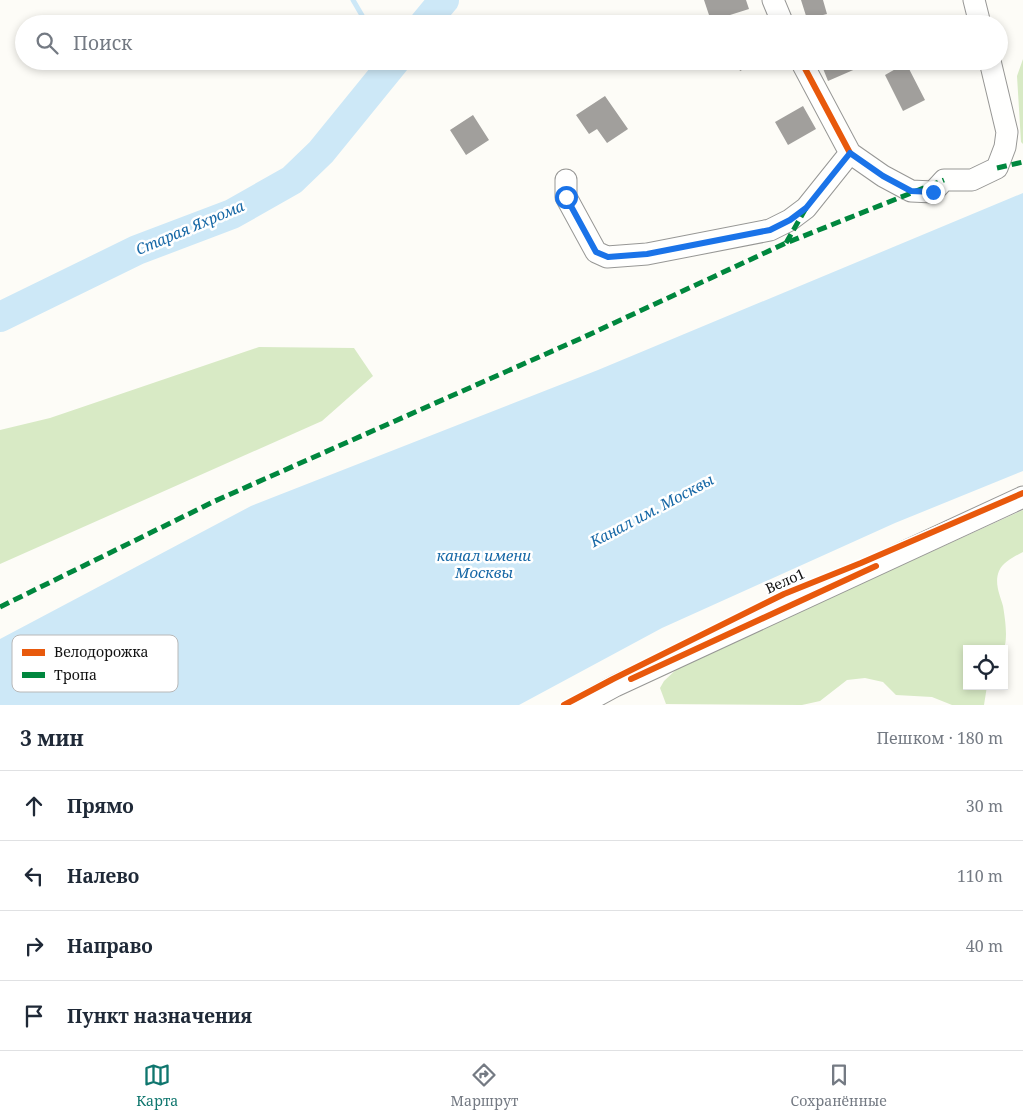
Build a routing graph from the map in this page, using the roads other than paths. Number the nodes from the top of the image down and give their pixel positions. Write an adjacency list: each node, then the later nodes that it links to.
1 (773, 0): 3 (street)
2 (974, 0): 4 (street)
3 (779, 15)
4 (978, 15)
5 (807, 70): 7 (street)
6 (992, 70): 7 (street)
7 (850, 153): 8 (street)
8 (566, 180)
9 (1023, 497): 10 (street)
10 (616, 690): 11 (street)
11 (580, 705)

